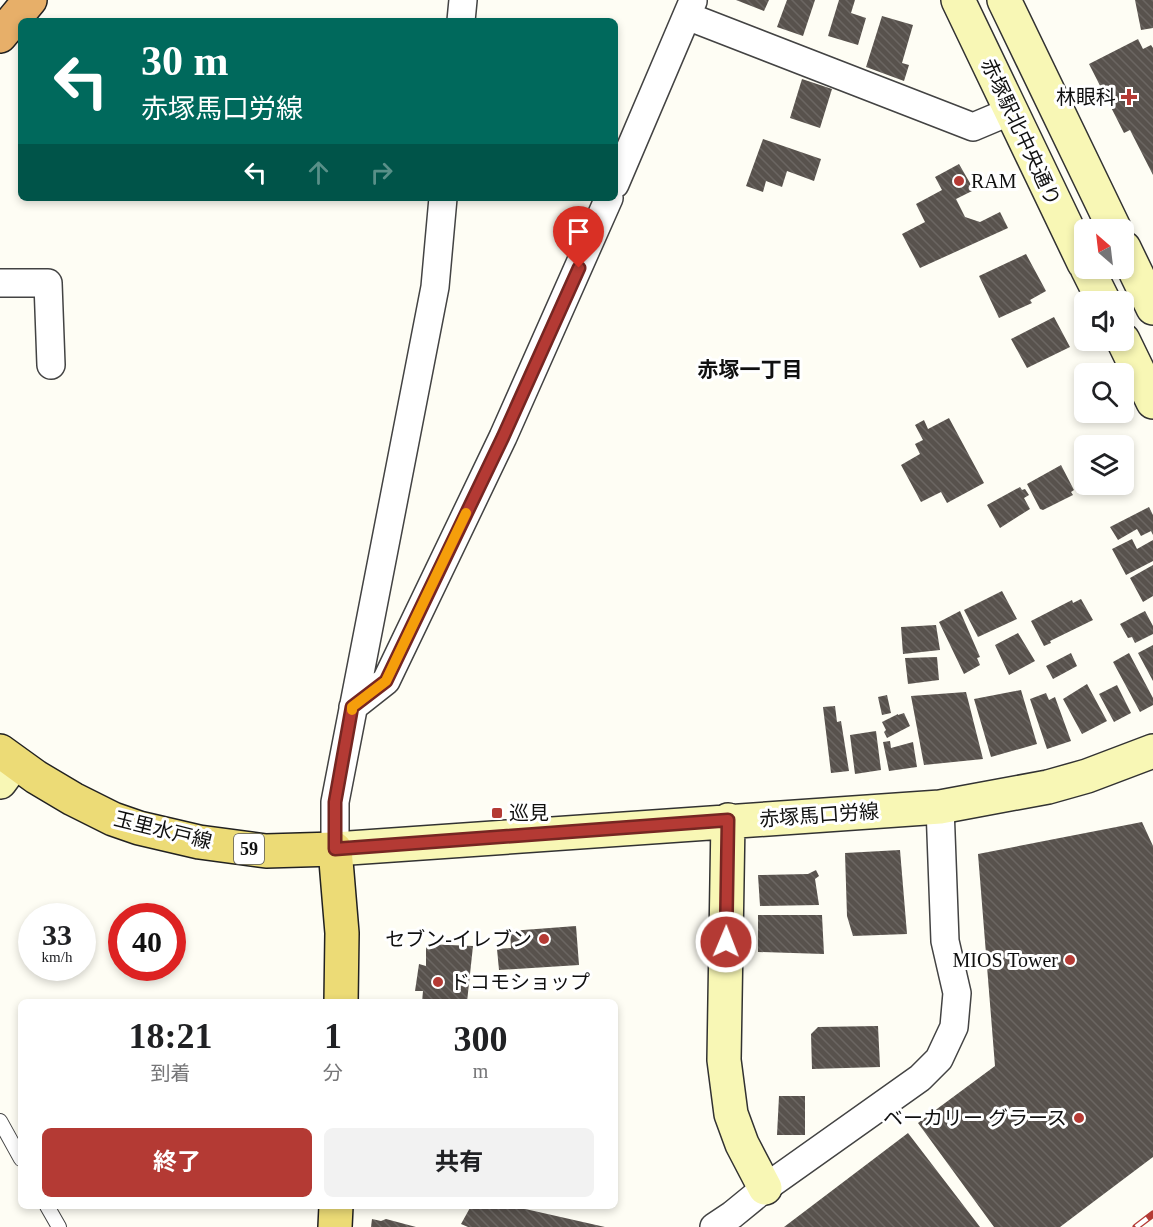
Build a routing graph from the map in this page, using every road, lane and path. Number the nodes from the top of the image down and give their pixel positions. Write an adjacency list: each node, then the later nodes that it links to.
1 (30, 0): 7 (highway)
2 (463, 0): 6 (street)
3 (1010, 2): 5 (street); 12 (street, 赤塚駅北中央通り)
4 (690, 8): 8 (street); 9 (street)
5 (965, 13): 8 (street, 赤塚駅北中央通り)
6 (461, 18)
7 (0, 36)
8 (1011, 111): 13 (street, 赤塚駅北中央通り)
9 (618, 177)
10 (443, 201): 20 (street)
11 (608, 201): 20 (street)
12 (1110, 219)
13 (1074, 242)
14 (1134, 269): 16 (street)
15 (0, 283): 18 (street)
16 (1153, 309)
17 (1128, 351): 19 (street)
18 (51, 365)
19 (1153, 402)
20 (352, 707): 25 (street)
21 (1150, 755): 23 (street, 赤塚馬口労線)
22 (5, 766): 25 (main road, 玉里水戸線 / 59)
23 (940, 807): 24 (street, 赤塚馬口労線); 29 (street)
24 (728, 820): 25 (street, 赤塚馬口労線); 29 (street)
25 (335, 849): 26 (main road)
26 (341, 999)
27 (0, 1121): 28 (lane)
28 (18, 1154)
29 (765, 1188): 34 (street)
30 (49, 1209): 32 (lane)
31 (336, 1209): 33 (main road)
32 (59, 1227)
33 (335, 1227)
34 (714, 1227)

